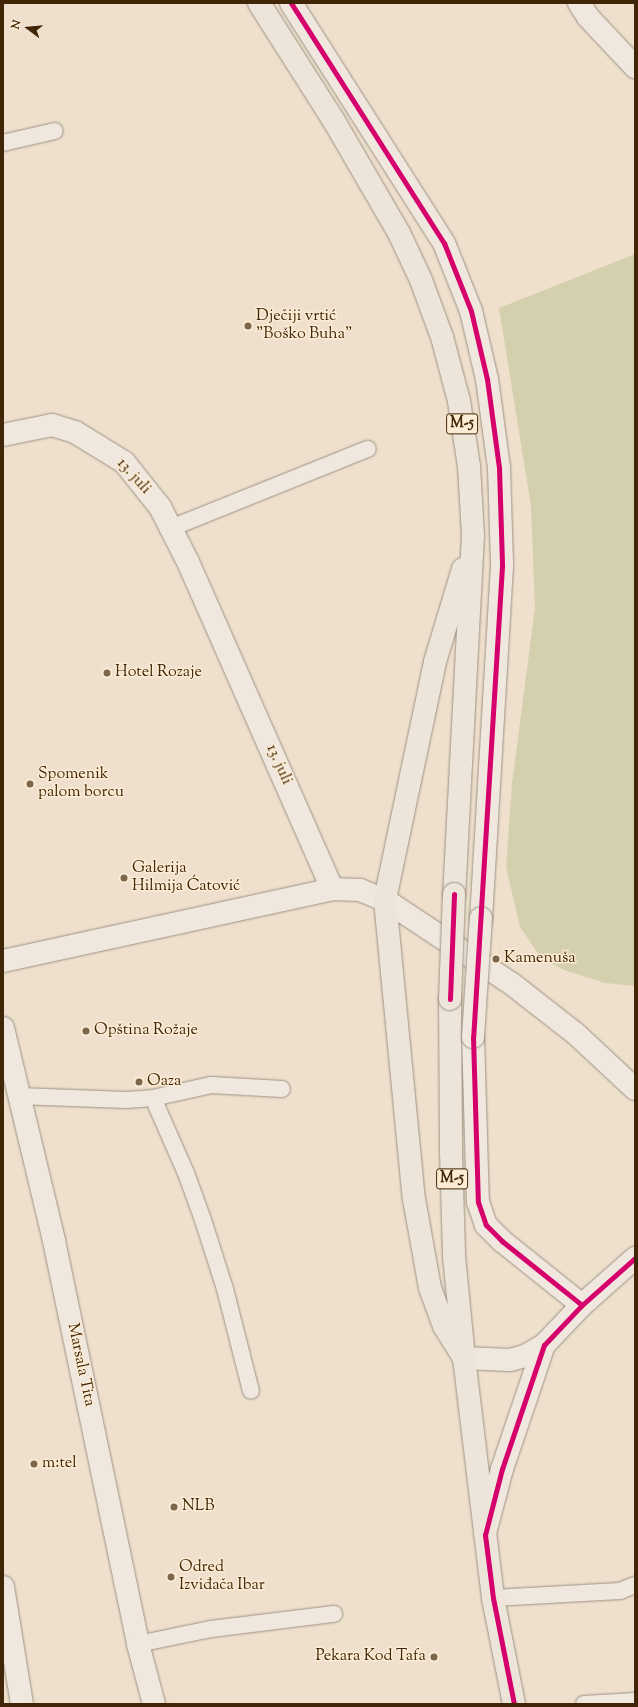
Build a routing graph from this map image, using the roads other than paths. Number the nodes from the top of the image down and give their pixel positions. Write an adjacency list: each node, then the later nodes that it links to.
1 (259, 3): 10 (main road, M-5)
2 (291, 3): 20 (street, bridge)
3 (578, 3): 4 (street)
4 (635, 67)
5 (55, 131): 6 (lane)
6 (3, 143)
7 (3, 435): 9 (street, 13. juli)
8 (368, 449): 9 (lane)
9 (171, 528): 11 (street, 13. juli)
10 (473, 535): 12 (main road); 22 (main road, M-5, bridge)
11 (332, 889): 12 (street); 13 (street)
12 (385, 900): 16 (street); 22 (main road)
13 (3, 961)
14 (3, 1028): 17 (street, Marsala Tita)
15 (282, 1089): 18 (lane)
16 (635, 1089)
17 (18, 1096): 18 (lane); 29 (street, Marsala Tita)
18 (153, 1098): 23 (lane)
19 (635, 1258): 20 (street)
20 (582, 1305): 21 (street)
21 (544, 1345): 22 (street); 24 (street)
22 (464, 1358): 24 (main road, M-5)
23 (251, 1391)
24 (485, 1535): 27 (main road, M-5)
25 (635, 1585): 27 (lane)
26 (3, 1587): 31 (street)
27 (493, 1598): 33 (main road, M-5)
28 (334, 1614): 29 (lane)
29 (138, 1644): 32 (street, Marsala Tita)
30 (635, 1701): 34 (lane)
31 (22, 1704)
32 (154, 1704)
33 (514, 1704)
34 (584, 1704)

